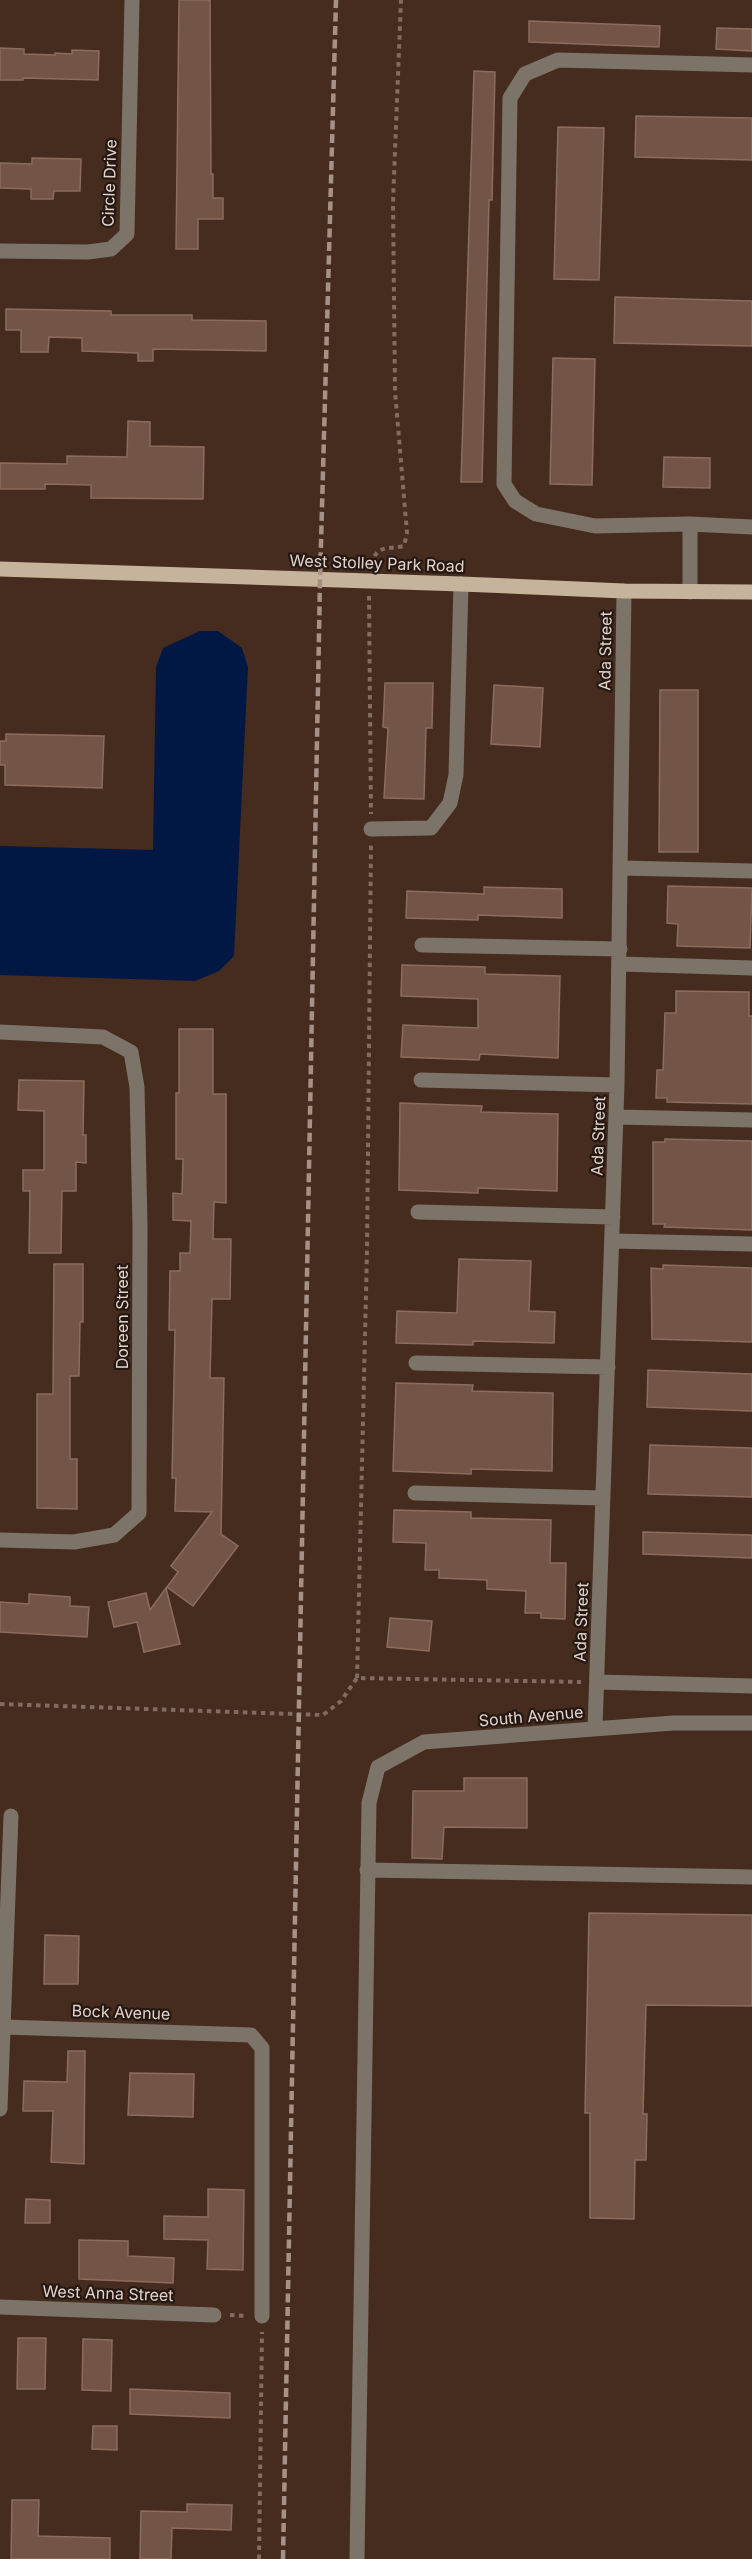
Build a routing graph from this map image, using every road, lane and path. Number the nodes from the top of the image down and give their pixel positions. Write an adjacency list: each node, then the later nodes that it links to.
1 (132, 0): 4 (street, Circle Drive)
2 (400, 0): 8 (path)
3 (752, 65): 5 (street)
4 (0, 251)
5 (690, 524): 6 (street); 11 (street)
6 (752, 527)
7 (0, 569): 8 (main road, West Stolley Park Road)
8 (369, 580): 9 (main road, West Stolley Park Road); 13 (path)
9 (461, 584): 10 (main road, West Stolley Park Road); 13 (street)
10 (624, 591): 11 (main road, West Stolley Park Road); 14 (street, Ada Street)
11 (690, 592): 12 (main road, West Stolley Park Road)
12 (752, 592)
13 (371, 829): 33 (path)
14 (621, 868): 15 (street); 17 (street, Ada Street)
15 (752, 871)
16 (422, 945): 17 (street)
17 (620, 957): 18 (street); 21 (street, Ada Street)
18 (752, 968)
19 (0, 1032): 32 (street, Doreen Street)
20 (421, 1080): 21 (street)
21 (617, 1084): 22 (street, Ada Street)
22 (616, 1117): 23 (street); 25 (street, Ada Street)
23 (752, 1120)
24 (417, 1212): 25 (street)
25 (613, 1217): 26 (street, Ada Street)
26 (612, 1241): 27 (street); 29 (street, Ada Street)
27 (752, 1244)
28 (416, 1363): 29 (street)
29 (608, 1367): 31 (street, Ada Street)
30 (415, 1493): 31 (street)
31 (603, 1498): 34 (street, Ada Street)
32 (0, 1540)
33 (357, 1678): 34 (path); 36 (path)
34 (597, 1682): 35 (street, South Avenue); 38 (street, South Avenue)
35 (752, 1686)
36 (0, 1704)
37 (752, 1723): 38 (street)
38 (595, 1728): 40 (street, South Avenue)
39 (11, 1815): 42 (street)
40 (367, 1870): 41 (street); 48 (street, South Avenue)
41 (752, 1877)
42 (3, 2027): 43 (street); 46 (street, Bock Avenue)
43 (0, 2109)
44 (0, 2307): 45 (street, West Anna Street)
45 (214, 2315): 46 (path)
46 (262, 2316): 47 (path)
47 (259, 2559)
48 (357, 2559)

